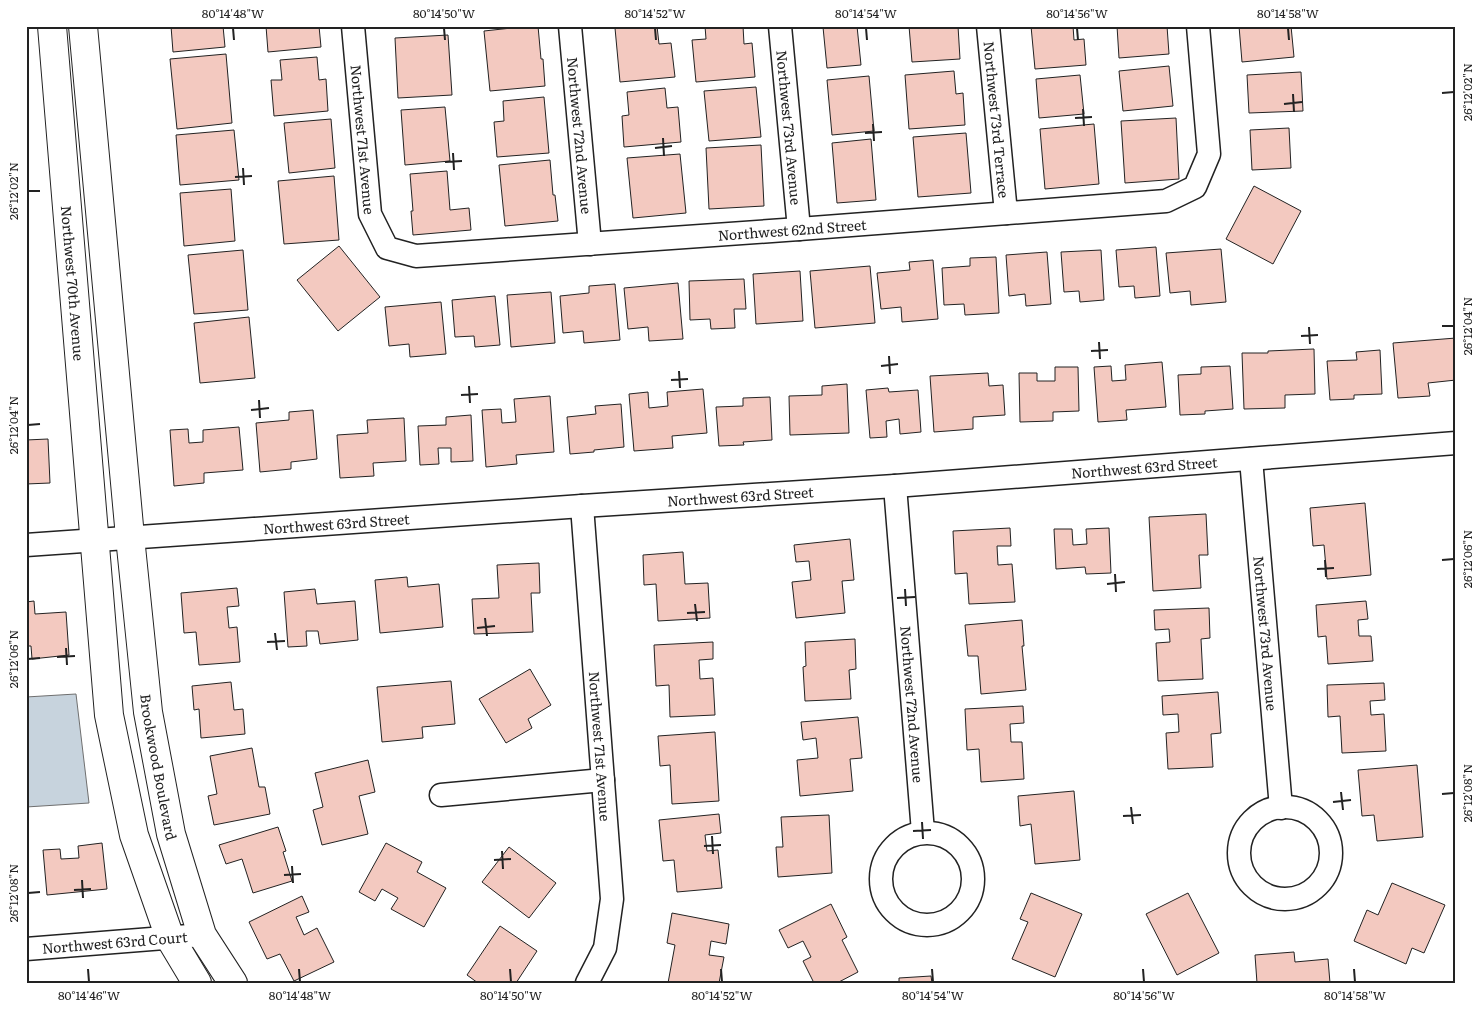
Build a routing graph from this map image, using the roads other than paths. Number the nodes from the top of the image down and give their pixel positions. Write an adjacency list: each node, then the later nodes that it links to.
1 (52, 26): 17 (street, Northwest 70th Avenue)
2 (83, 26): 16 (street)
3 (353, 26): 11 (street, Northwest 71st Avenue)
4 (570, 26): 10 (street, Northwest 72nd Avenue)
5 (780, 26): 9 (street, Northwest 73rd Avenue)
6 (988, 26): 8 (street, Northwest 73rd Terrace)
7 (1198, 26): 8 (street, Northwest 62nd Street)
8 (1006, 212): 9 (street, Northwest 62nd Street)
9 (799, 229): 10 (street, Northwest 62nd Street)
10 (590, 244): 11 (street, Northwest 62nd Street)
11 (387, 248)
12 (1456, 443): 13 (street, Northwest 63rd Street)
13 (1251, 459): 14 (street, Northwest 63rd Street); 21 (street, Northwest 73rd Avenue)
14 (894, 486): 15 (street, Northwest 63rd Street); 22 (street, Northwest 72nd Avenue)
15 (582, 506): 16 (street, Northwest 63rd Street); 19 (street, Northwest 71st Avenue)
16 (130, 537): 17 (street, Northwest 63rd Street); 23 (street, Brookwood Boulevard)
17 (95, 540): 18 (street, Northwest 63rd Street); 24 (street)
18 (26, 545)
19 (603, 780): 20 (street); 28 (street, Northwest 71st Avenue)
20 (442, 795)
21 (1281, 808): 21 (street)
22 (922, 832): 22 (street)
23 (202, 935): 24 (street, Northwest 63rd Court); 27 (street, Brookwood Boulevard)
24 (170, 938): 25 (street, Northwest 63rd Court); 26 (street)
25 (26, 949)
26 (197, 983)
27 (233, 983)
28 (587, 983)

